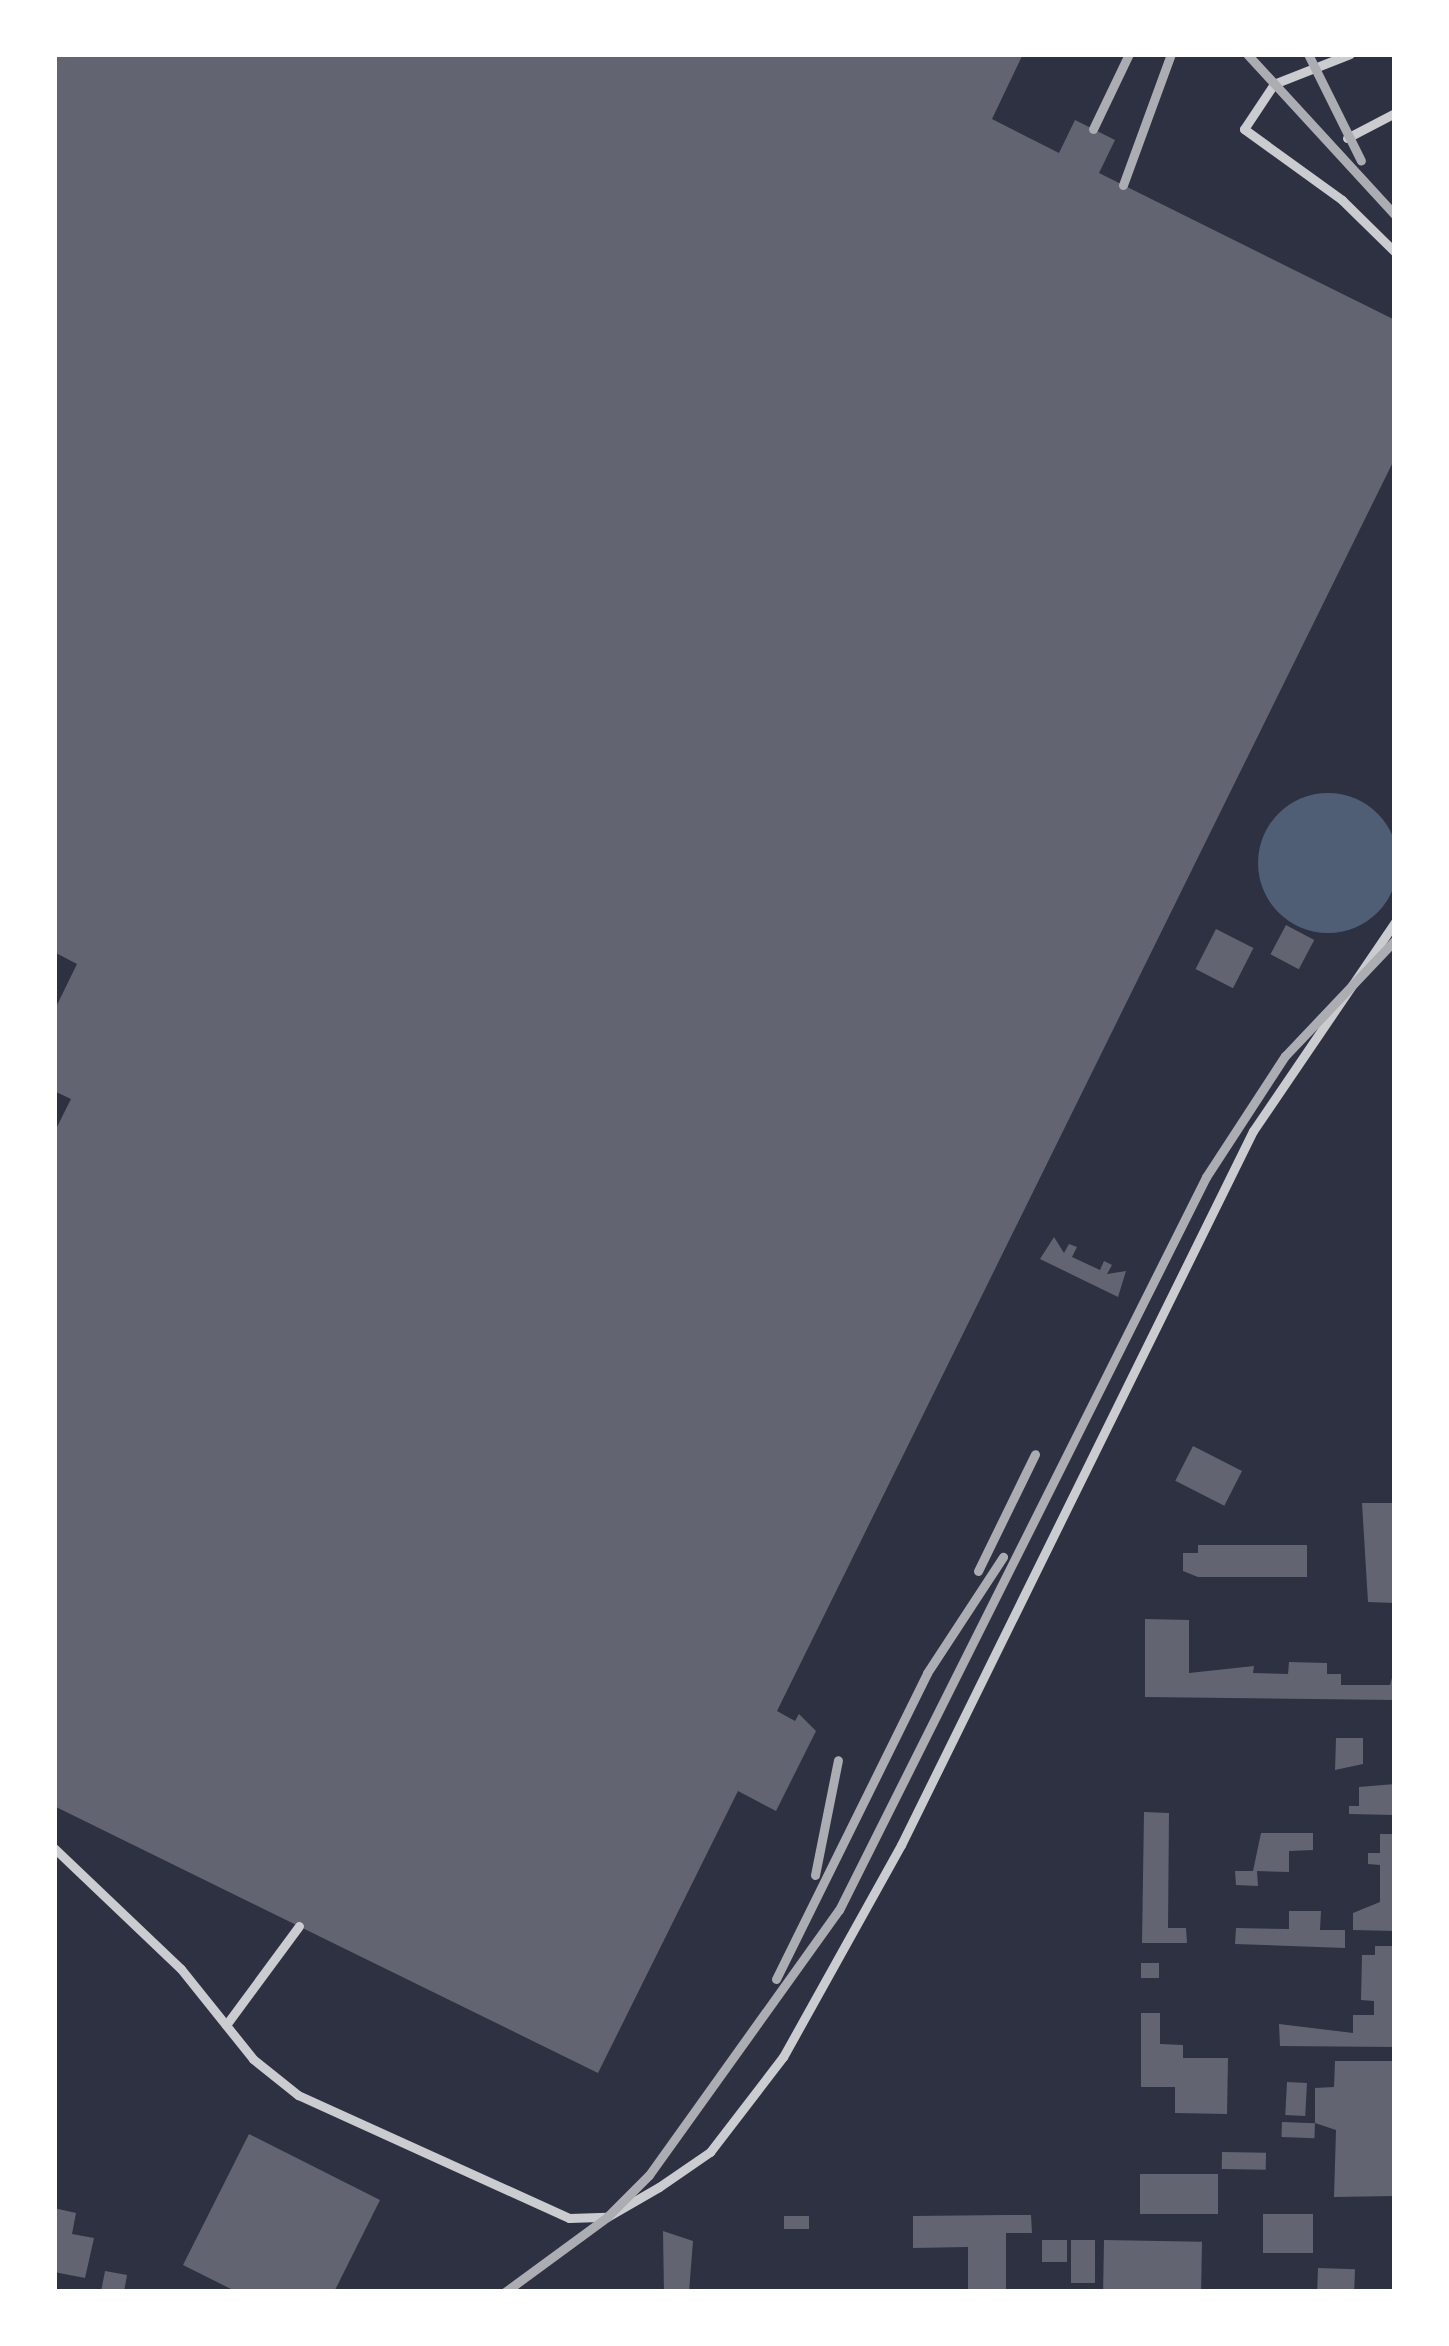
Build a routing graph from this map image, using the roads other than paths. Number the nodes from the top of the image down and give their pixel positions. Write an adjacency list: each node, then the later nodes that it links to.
1 (1350, 54): 4 (lane)
2 (1395, 113): 3 (lane)
3 (1347, 138)
4 (1395, 252)
5 (1395, 922): 8 (lane)
6 (54, 1848): 8 (lane)
7 (299, 1926): 8 (lane)
8 (226, 2025)

